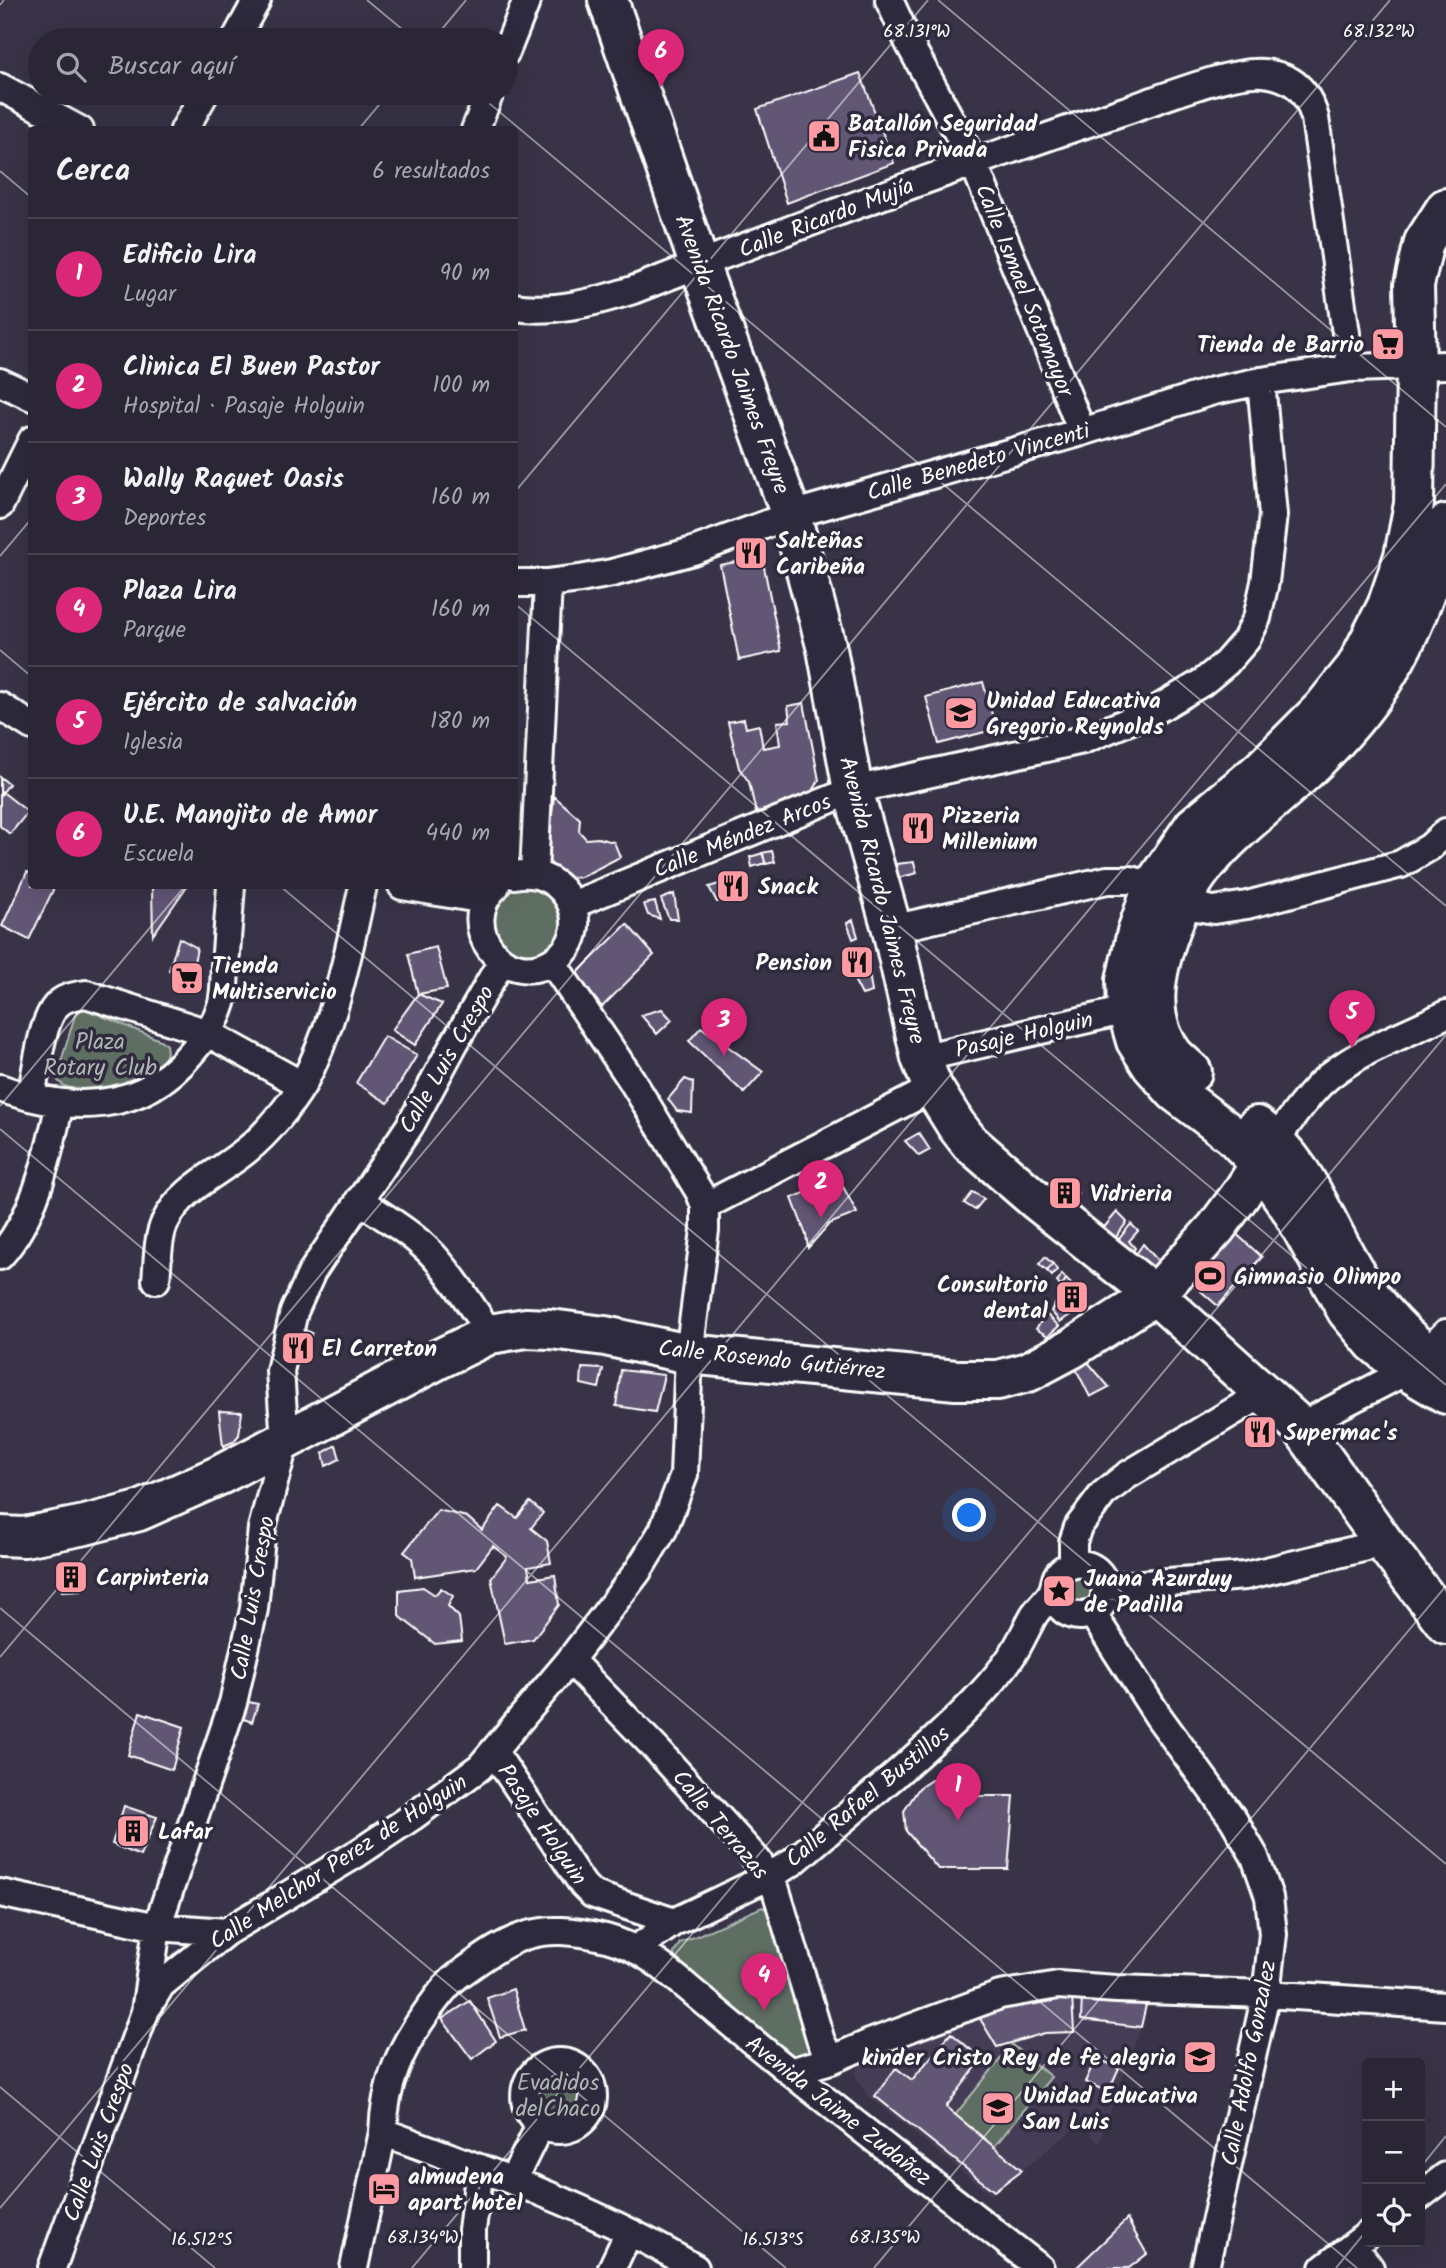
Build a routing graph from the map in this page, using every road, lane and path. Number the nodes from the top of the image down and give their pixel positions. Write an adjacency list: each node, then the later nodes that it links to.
1 (257, 0): 5 (street)
2 (527, 0): 6 (street)
3 (608, 0): 17 (street, Avenida Ricardo Jaimes Freyre)
4 (889, 0): 15 (street, Calle Ismael Sotomayor)
5 (241, 28)
6 (516, 28)
7 (0, 87): 8 (street)
8 (28, 102)
9 (33, 105): 12 (street)
10 (198, 105): 13 (street)
11 (485, 105): 14 (street)
12 (73, 126)
13 (186, 126)
14 (477, 126)
15 (973, 161): 17 (street, Calle Ricardo Mujía); 20 (street, Calle Ricardo Mujía); 24 (street, Calle Ismael Sotomayor)
16 (1446, 208): 19 (street)
17 (699, 264): 18 (street, Calle Ricardo Mujía); 27 (street, Avenida Ricardo Jaimes Freyre)
18 (518, 307)
19 (1431, 366): 20 (street, Calle Benedeto Vincenti); 40 (street)
20 (1351, 368): 21 (street, Calle Benedeto Vincenti)
21 (1261, 381): 24 (street, Calle Benedeto Vincenti); 33 (street, Calle Méndez Arcos)
22 (0, 382): 23 (street)
23 (28, 395)
24 (1082, 432): 27 (street, Calle Benedeto Vincenti)
25 (28, 448): 26 (street)
26 (0, 505)
27 (791, 515): 30 (street, Calle Benedeto Vincenti); 33 (street, Avenida Ricardo Jaimes Freyre)
28 (1446, 524): 40 (street)
29 (518, 583): 30 (street, Calle Benedeto Vincenti)
30 (548, 583): 35 (street)
31 (0, 706): 32 (street)
32 (28, 724)
33 (853, 790): 41 (street, Calle Méndez Arcos); 42 (street, Avenida Ricardo Jaimes Freyre)
34 (1446, 832): 40 (street)
35 (524, 875): 41 (street)
36 (232, 889): 47 (street)
37 (362, 889): 49 (street)
38 (440, 889): 39 (street)
39 (490, 893): 43 (street)
40 (1167, 893): 42 (street); 45 (street); 53 (street)
41 (572, 905): 44 (street)
42 (892, 929): 48 (street, Avenida Ricardo Jaimes Freyre)
43 (502, 961): 44 (street); 54 (street, Calle Luis Crespo)
44 (552, 962): 55 (street, Calle Melchor Perez de Holguin)
45 (1127, 1010): 48 (street, Pasaje Holguin); 53 (street)
46 (1446, 1014): 53 (street, Calle Rosendo Gutiérrez)
47 (208, 1033): 49 (street); 51 (street); 52 (street)
48 (927, 1073): 55 (street, Pasaje Holguin); 58 (street, Avenida Ricardo Jaimes Freyre)
49 (302, 1086): 57 (street)
50 (0, 1088): 51 (street)
51 (31, 1097): 52 (street)
52 (60, 1103): 56 (street)
53 (1268, 1152): 58 (street, Calle Rosendo Gutiérrez); 61 (street)
54 (359, 1200): 59 (street); 65 (street, Calle Luis Crespo)
55 (705, 1206): 60 (street, Calle Melchor Perez de Holguin)
56 (0, 1256)
57 (156, 1280)
58 (1155, 1295): 60 (street, Calle Rosendo Gutiérrez); 62 (street, Avenida Ricardo Jaimes Freyre)
59 (490, 1334): 60 (street, Calle Rosendo Gutiérrez); 65 (street, Calle Rosendo Gutiérrez)
60 (689, 1354): 73 (street, Calle Melchor Perez de Holguin)
61 (1431, 1356): 63 (street); 64 (street)
62 (1264, 1394): 64 (street, Avenida Ricardo Jaimes Freyre); 68 (street)
63 (1446, 1394)
64 (1300, 1426): 67 (street, Avenida Ricardo Jaimes Freyre)
65 (285, 1441): 66 (street, Calle Rosendo Gutiérrez); 78 (street, Calle Luis Crespo)
66 (0, 1536)
67 (1384, 1544): 69 (street); 72 (street, Avenida Ricardo Jaimes Freyre)
68 (1073, 1564): 69 (street); 70 (street)
69 (1105, 1587): 71 (street)
70 (1053, 1590): 71 (street); 75 (street, Calle Rafael Bustillos)
71 (1092, 1614): 81 (street, Calle Adolfo Gonzalez)
72 (1446, 1624)
73 (570, 1660): 74 (street, Calle Melchor Perez de Holguin); 75 (street, Calle Terrazas)
74 (494, 1752): 77 (street, Pasaje Holguin); 79 (street, Calle Melchor Perez de Holguin)
75 (768, 1877): 77 (street, Calle Rafael Bustillos); 84 (street, Calle Terrazas)
76 (0, 1893): 78 (street)
77 (674, 1922): 80 (street, Calle Rafael Bustillos)
78 (157, 1927): 79 (street); 83 (street, Calle Luis Crespo)
79 (226, 1932): 83 (street, Calle Melchor Perez de Holguin)
80 (636, 1949): 85 (street, Avenida Jaime Zudañez); 87 (street, Avenida Jaime Zudañez)
81 (1266, 1994): 82 (street); 84 (street); 100 (street, Calle Adolfo Gonzalez)
82 (1446, 2006)
83 (145, 2012): 94 (street, Calle Luis Crespo)
84 (831, 2060): 85 (street)
85 (790, 2072): 99 (street, Avenida Jaime Zudañez)
86 (540, 2125): 90 (street)
87 (383, 2132): 88 (street); 95 (street, Avenida Jaime Zudañez)
88 (480, 2168): 90 (street); 96 (street)
89 (1446, 2176): 91 (street)
90 (513, 2180): 92 (street)
91 (1425, 2192)
92 (629, 2232): 97 (street); 98 (street)
93 (1360, 2240): 101 (street); 102 (street)
94 (52, 2268)
95 (354, 2268)
96 (472, 2268)
97 (612, 2268)
98 (695, 2268)
99 (1040, 2268)
100 (1205, 2268)
101 (1324, 2268)
102 (1370, 2268)

